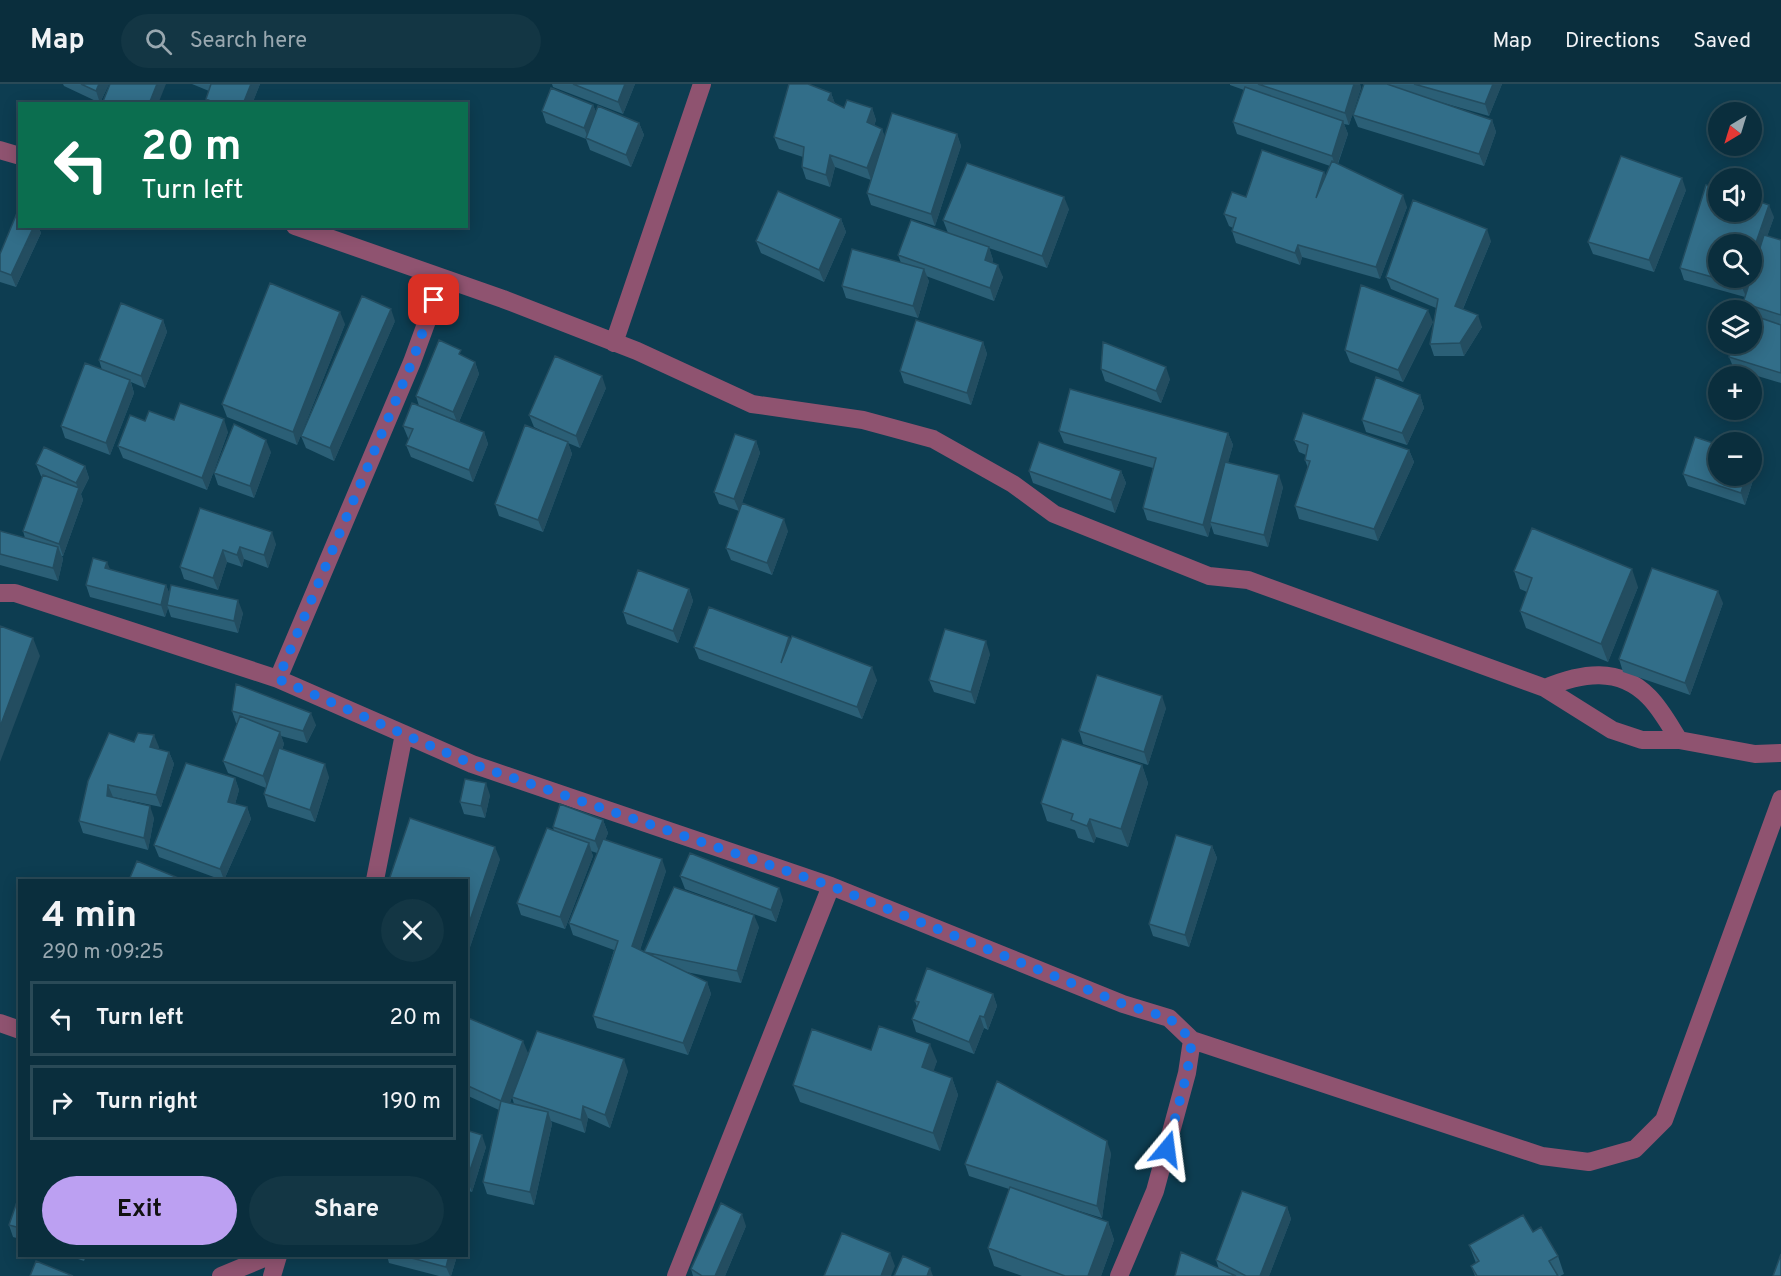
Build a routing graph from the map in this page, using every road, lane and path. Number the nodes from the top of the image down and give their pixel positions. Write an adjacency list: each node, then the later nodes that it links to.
1 (702, 84): 6 (street)
2 (0, 150): 3 (street)
3 (18, 155)
4 (301, 228): 5 (street)
5 (442, 279): 6 (street); 8 (street)
6 (614, 343): 9 (street)
7 (0, 592): 8 (street)
8 (278, 679): 10 (street)
9 (1545, 688): 11 (street); 11 (street)
10 (404, 734): 14 (street); 15 (street)
11 (1679, 740): 12 (street)
12 (1781, 753)
13 (1781, 799): 18 (street)
14 (375, 879)
15 (831, 886): 18 (street); 23 (street)
16 (0, 1023): 17 (street)
17 (18, 1029)
18 (1192, 1040): 24 (street)
19 (267, 1257): 21 (street)
20 (278, 1257): 22 (street)
21 (222, 1276)
22 (272, 1276)
23 (676, 1276)
24 (1119, 1276)

